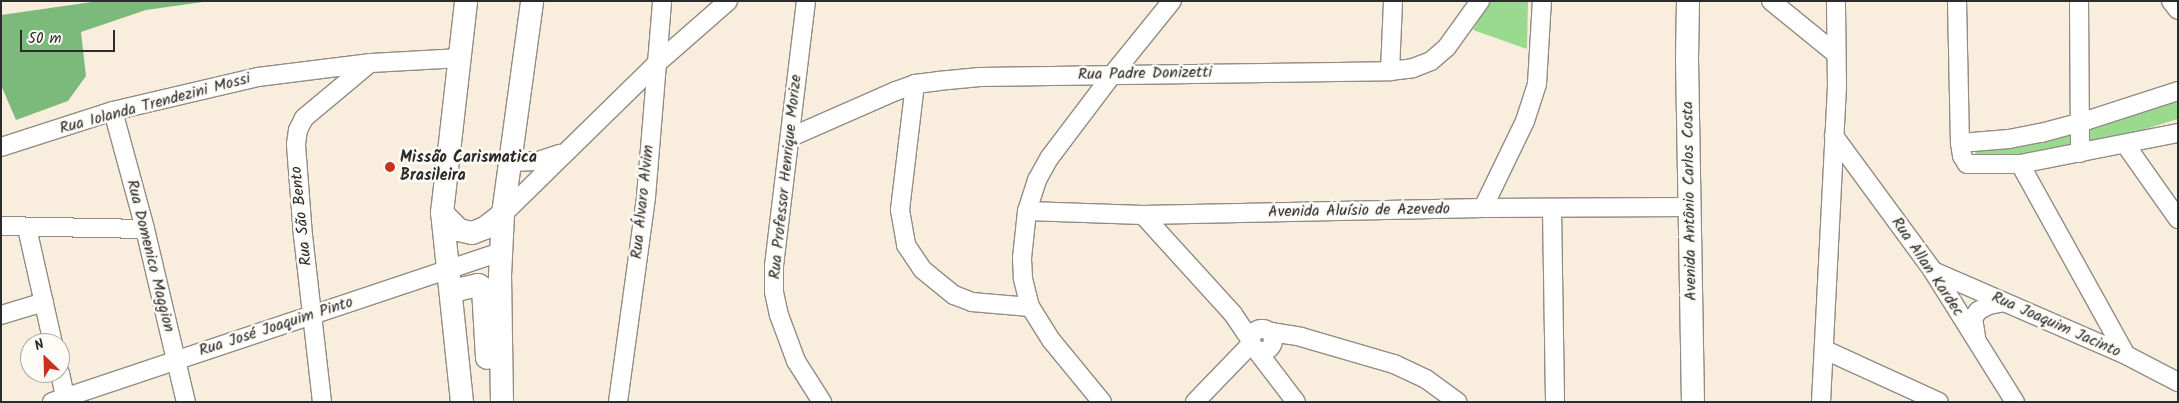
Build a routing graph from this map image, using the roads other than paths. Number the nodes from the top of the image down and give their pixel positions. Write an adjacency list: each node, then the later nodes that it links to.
1 (466, 1): 18 (main road)
2 (532, 1): 35 (main road)
3 (662, 1): 20 (street, Rua Álvaro Alvim)
4 (728, 1): 20 (street)
5 (806, 1): 29 (street, Rua Professor Henrique Morize)
6 (1172, 1): 22 (street)
7 (1393, 1): 21 (street)
8 (1480, 1): 21 (street, Rua Padre Donizetti)
9 (1542, 1): 38 (street)
10 (1688, 1): 37 (main road, Avenida Antônio Carlos Costa)
11 (1771, 1): 17 (street)
12 (1836, 1): 17 (street)
13 (1957, 1): 30 (street)
14 (2079, 1): 26 (street)
15 (2171, 1): 16 (street)
16 (2178, 10)
17 (1835, 53): 28 (street)
18 (461, 58): 19 (street, Rua Iolanda Trendezini Mossi); 41 (main road)
19 (371, 63): 25 (street, Rua Iolanda Trendezini Mossi); 55 (street, Rua São Bento)
20 (655, 65): 33 (street); 70 (street, Rua Álvaro Alvim)
21 (1390, 71): 22 (street, Rua Padre Donizetti)
22 (1112, 75): 23 (street, Rua Padre Donizetti); 40 (street)
23 (915, 84): 29 (street, Rua Padre Donizetti); 53 (street)
24 (2178, 91): 26 (street)
25 (113, 111): 32 (street, Rua Iolanda Trendezini Mossi); 47 (street, Rua Domenico Maggion)
26 (2079, 123): 30 (street); 34 (street)
27 (2178, 133): 31 (street)
28 (1834, 136): 49 (street, Rua Allan Kardec); 59 (street)
29 (791, 137): 71 (street, Rua Professor Henrique Morize)
30 (1960, 143): 36 (street)
31 (2125, 144): 34 (street); 44 (street)
32 (1, 147)
33 (565, 152): 35 (street); 42 (street)
34 (2080, 153): 36 (street)
35 (510, 162): 42 (main road)
36 (2020, 164): 60 (street)
37 (1691, 207): 39 (street, Avenida Aluísio de Azevedo); 77 (main road, Avenida Antônio Carlos Costa)
38 (1483, 208): 39 (street, Avenida Aluísio de Azevedo); 43 (street, Avenida Aluísio de Azevedo)
39 (1552, 209): 76 (street)
40 (1027, 211): 43 (street, Avenida Aluísio de Azevedo); 53 (street)
41 (442, 213): 42 (main road); 50 (main road)
42 (504, 214): 48 (main road)
43 (1144, 215): 58 (street)
44 (2178, 219)
45 (1, 226): 46 (street)
46 (27, 228): 47 (street); 51 (street)
47 (145, 229): 61 (street, Rua Domenico Maggion)
48 (501, 252): 50 (street, Rua José Joaquim Pinto); 69 (main road)
49 (1933, 271): 52 (street, Rua Joaquim Jacinto); 57 (street, Rua Allan Kardec)
50 (450, 280): 55 (street, Rua José Joaquim Pinto); 67 (main road); 68 (main road)
51 (44, 302): 54 (street); 56 (street)
52 (2004, 302): 57 (street); 60 (street, Rua Joaquim Jacinto)
53 (1030, 307): 72 (street)
54 (1, 315)
55 (313, 316): 61 (street, Rua José Joaquim Pinto); 66 (street, Rua São Bento)
56 (51, 333)
57 (1978, 342): 80 (street, Rua Allan Kardec)
58 (1261, 343): 73 (street); 74 (street); 75 (street)
59 (1825, 350): 78 (street); 79 (street)
60 (2126, 355): 62 (street, Rua Joaquim Jacinto)
61 (176, 360): 64 (street, Rua José Joaquim Pinto); 65 (street, Rua Domenico Maggion)
62 (2178, 382)
63 (60, 383): 64 (street)
64 (61, 400)
65 (186, 402)
66 (322, 402)
67 (462, 402)
68 (489, 402)
69 (502, 402)
70 (618, 402)
71 (822, 402)
72 (1102, 402)
73 (1195, 402)
74 (1296, 402)
75 (1458, 402)
76 (1555, 402)
77 (1693, 402)
78 (1822, 402)
79 (1939, 402)
80 (2015, 402)

